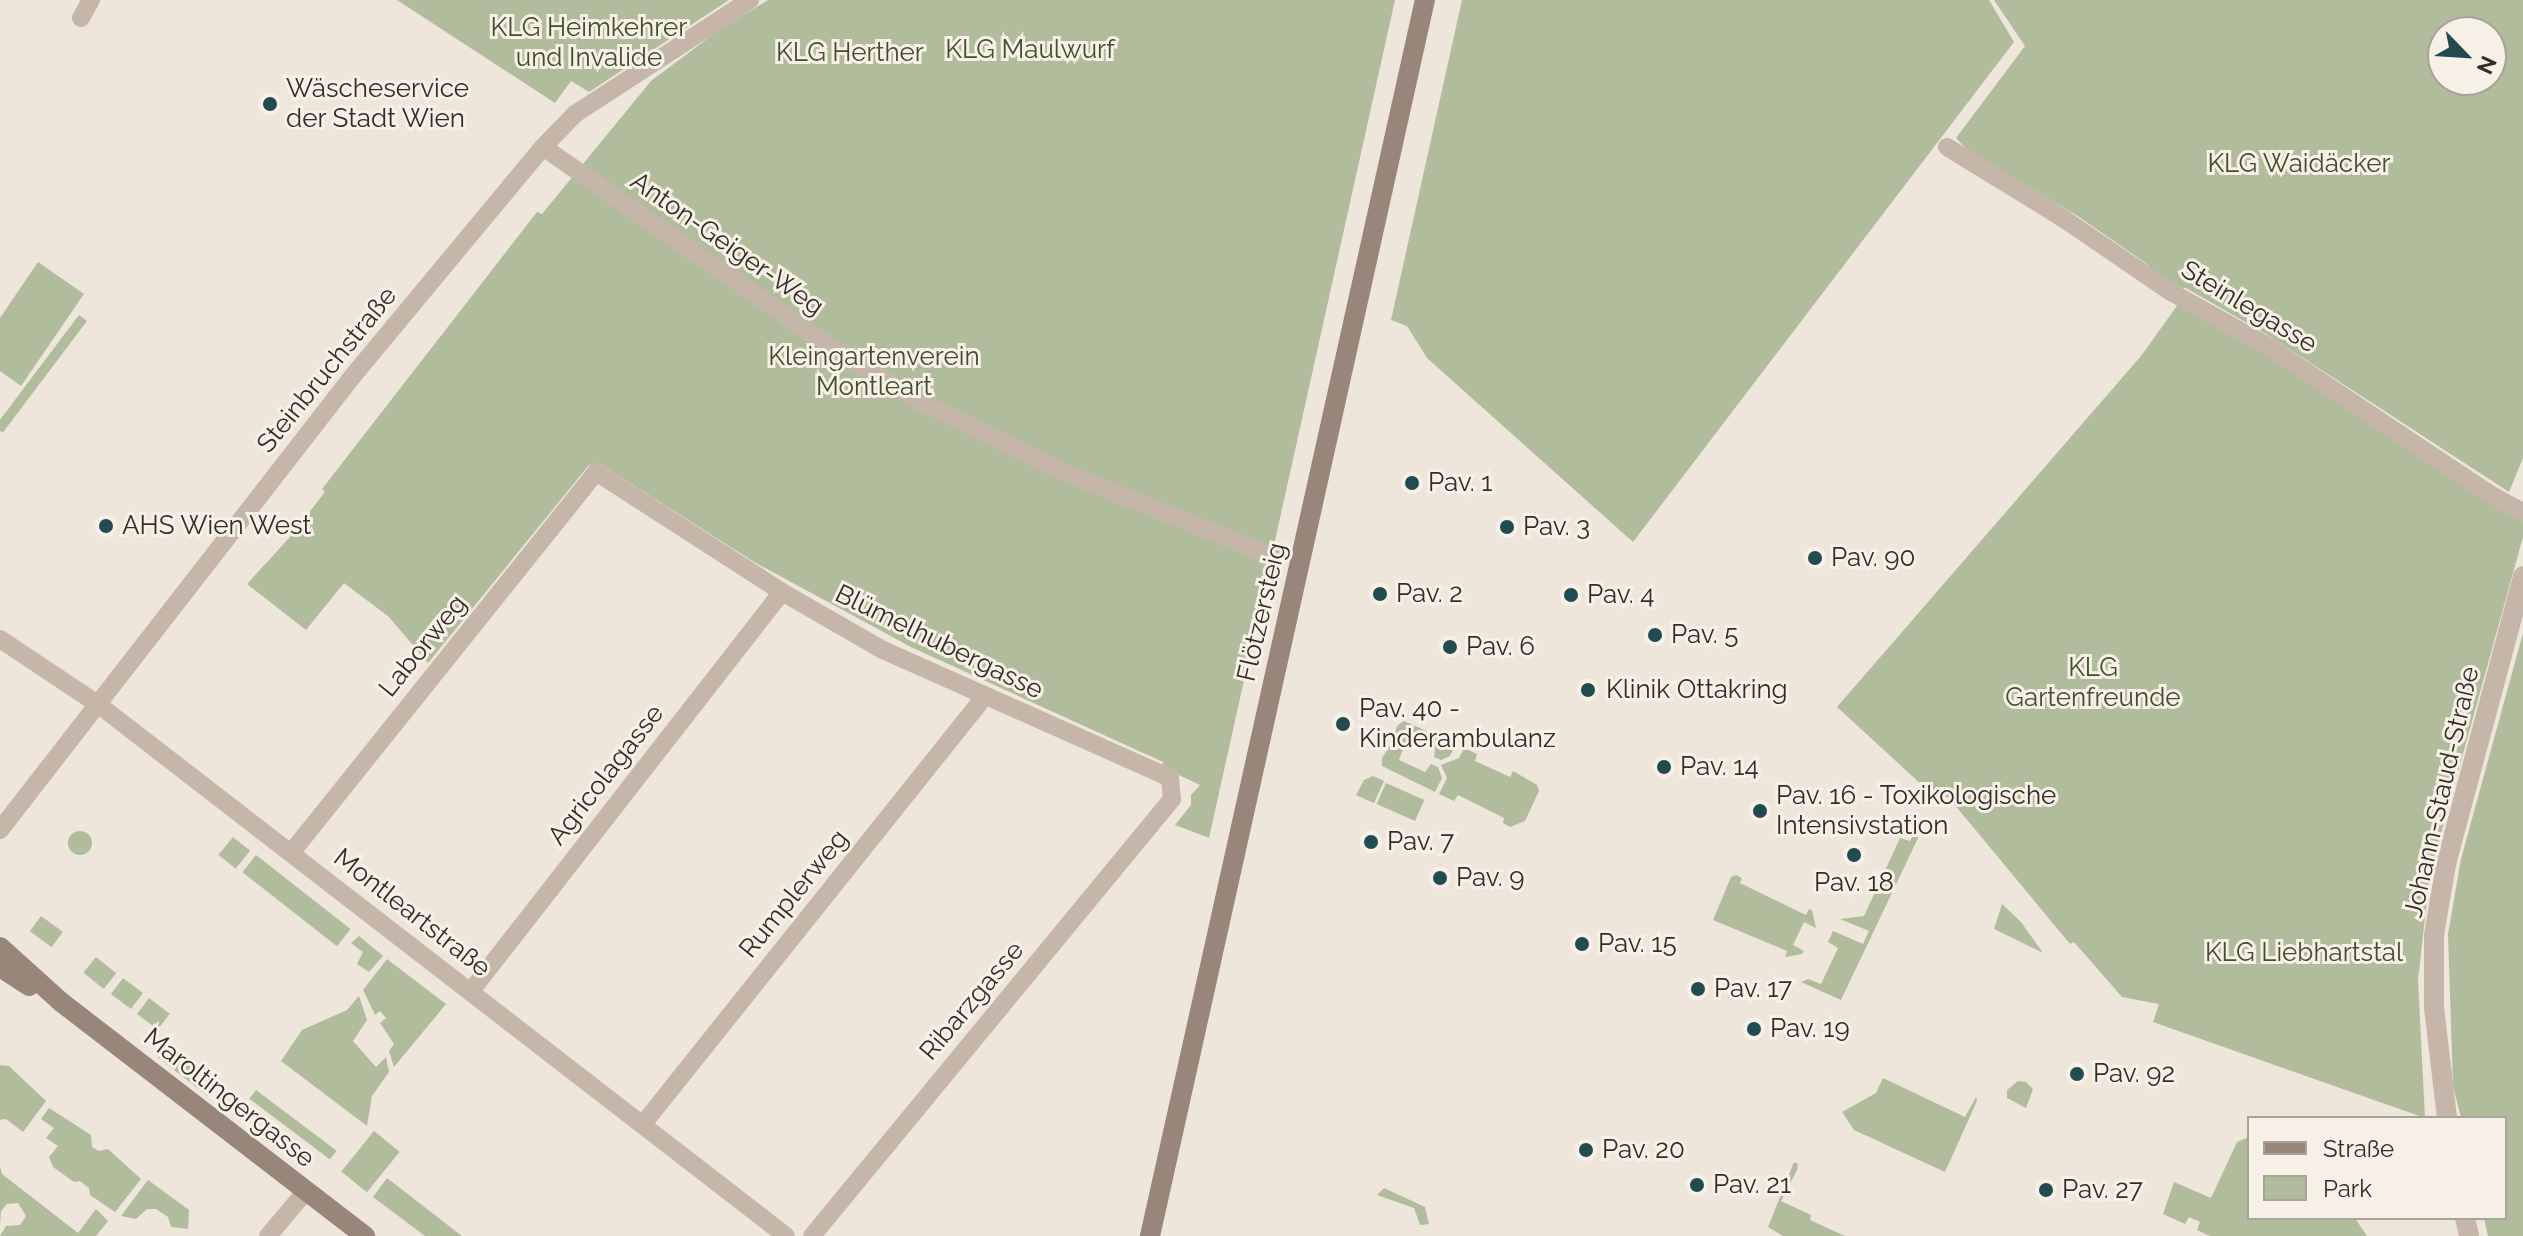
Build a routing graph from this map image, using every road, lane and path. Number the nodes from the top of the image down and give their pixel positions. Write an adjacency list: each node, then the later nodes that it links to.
1 (91, 0): 4 (street)
2 (750, 0): 5 (street, Steinbruchstraße)
3 (1425, 0): 29 (main road, Flötzersteig)
4 (81, 18)
5 (543, 147): 9 (street, Anton-Geiger-Weg); 14 (street, Steinbruchstraße)
6 (1947, 147): 8 (street, Steinlegasse)
7 (596, 472): 11 (street, Blümelhubergasse); 17 (street, Laborweg)
8 (2523, 512)
9 (1277, 558)
10 (2523, 576): 22 (street, Johann-Staud-Straße)
11 (782, 592): 13 (street, Blümelhubergasse); 20 (street, Agricolagasse)
12 (0, 639): 14 (street, Montleartstraße)
13 (985, 696): 15 (street, Blümelhubergasse); 23 (street, Rumplerweg)
14 (99, 705): 16 (street, Steinbruchstraße); 17 (street, Montleartstraße)
15 (1172, 799): 28 (street, Ribarzgasse)
16 (0, 830)
17 (291, 853): 20 (street, Montleartstraße)
18 (0, 947): 21 (main road, Maroltingergasse)
19 (0, 967): 21 (main road, Maroltingergasse)
20 (471, 991): 23 (street, Montleartstraße)
21 (61, 1002): 24 (main road, Maroltingergasse)
22 (2447, 1116)
23 (643, 1124): 27 (street, Montleartstraße)
24 (306, 1191): 25 (street); 26 (main road, Maroltingergasse)
25 (268, 1236)
26 (365, 1236)
27 (786, 1236)
28 (812, 1236)
29 (1150, 1236)

